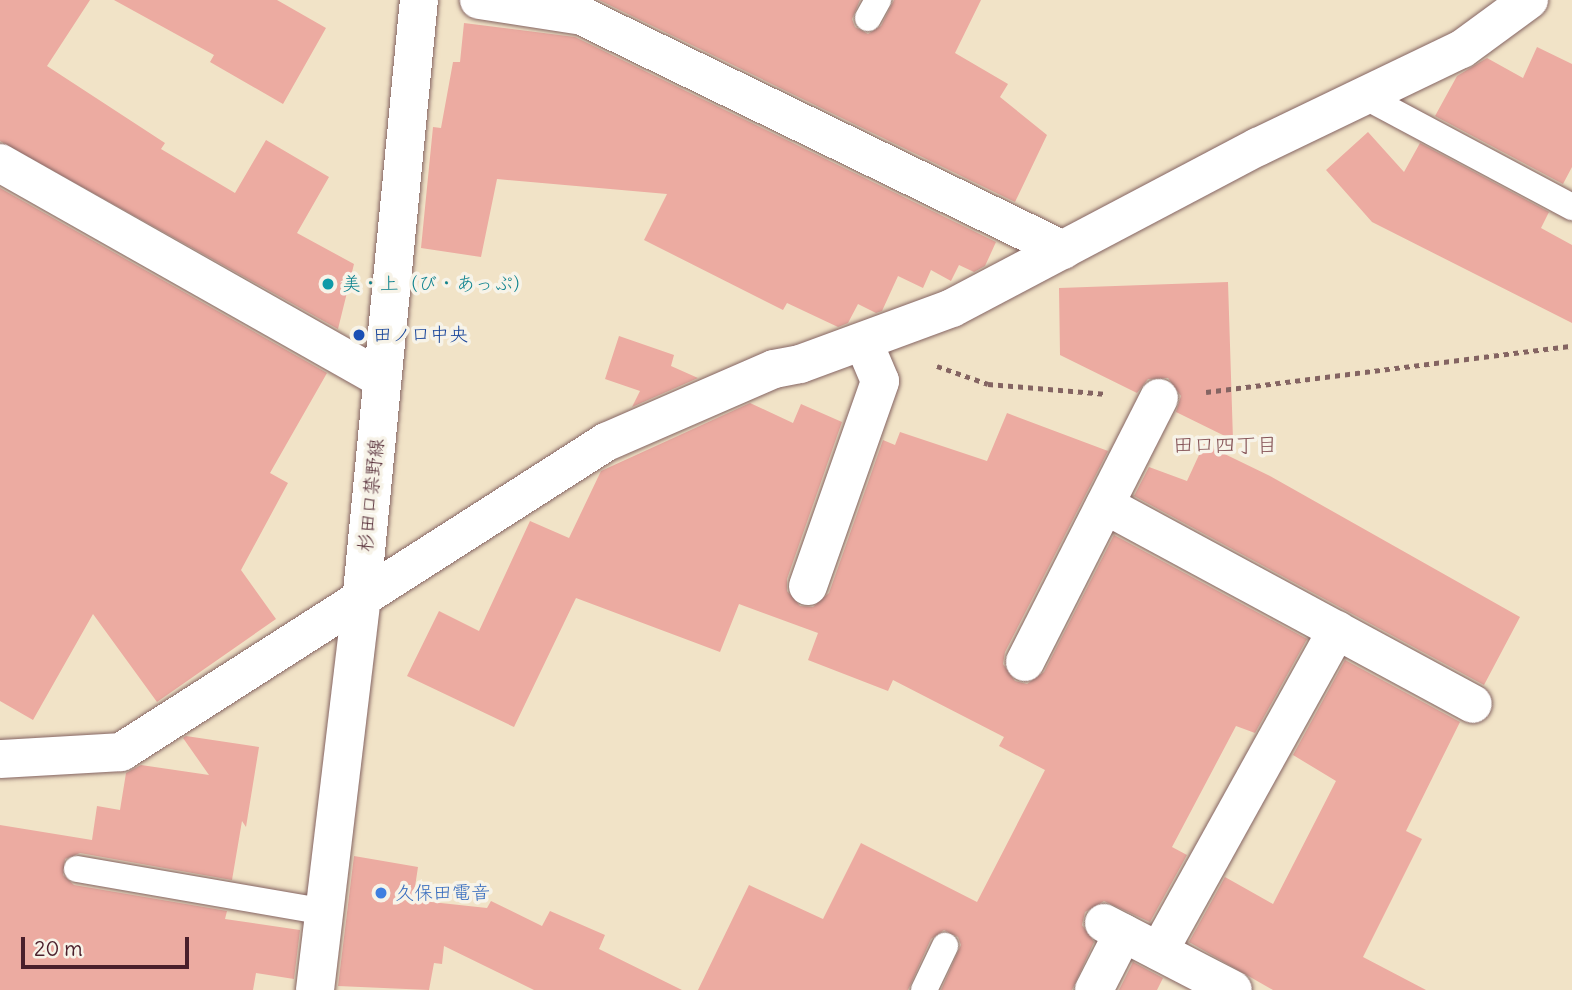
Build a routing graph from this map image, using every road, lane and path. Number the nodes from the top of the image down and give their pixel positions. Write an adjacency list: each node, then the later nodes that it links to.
1 (419, 0): 10 (street, 杉田口禁野線)
2 (479, 0): 7 (street)
3 (1529, 0): 4 (street)
4 (1364, 96): 6 (lane); 7 (street)
5 (0, 163): 10 (street)
6 (1572, 207)
7 (1063, 250): 8 (street)
8 (863, 341): 11 (path); 13 (street); 14 (street)
9 (1572, 346): 11 (path)
10 (382, 379): 14 (street, 杉田口禁野線)
11 (1159, 398): 12 (street)
12 (1105, 505): 15 (street); 16 (street)
13 (808, 586)
14 (360, 603): 18 (street); 20 (street, 杉田口禁野線)
15 (1337, 631): 17 (street); 22 (street)
16 (1025, 662)
17 (1473, 704)
18 (0, 760)
19 (77, 869): 20 (lane)
20 (324, 912): 23 (street, 杉田口禁野線)
21 (945, 946): 24 (lane)
22 (1159, 951): 25 (street); 26 (street)
23 (315, 990)
24 (924, 990)
25 (1094, 990)
26 (1233, 990)

